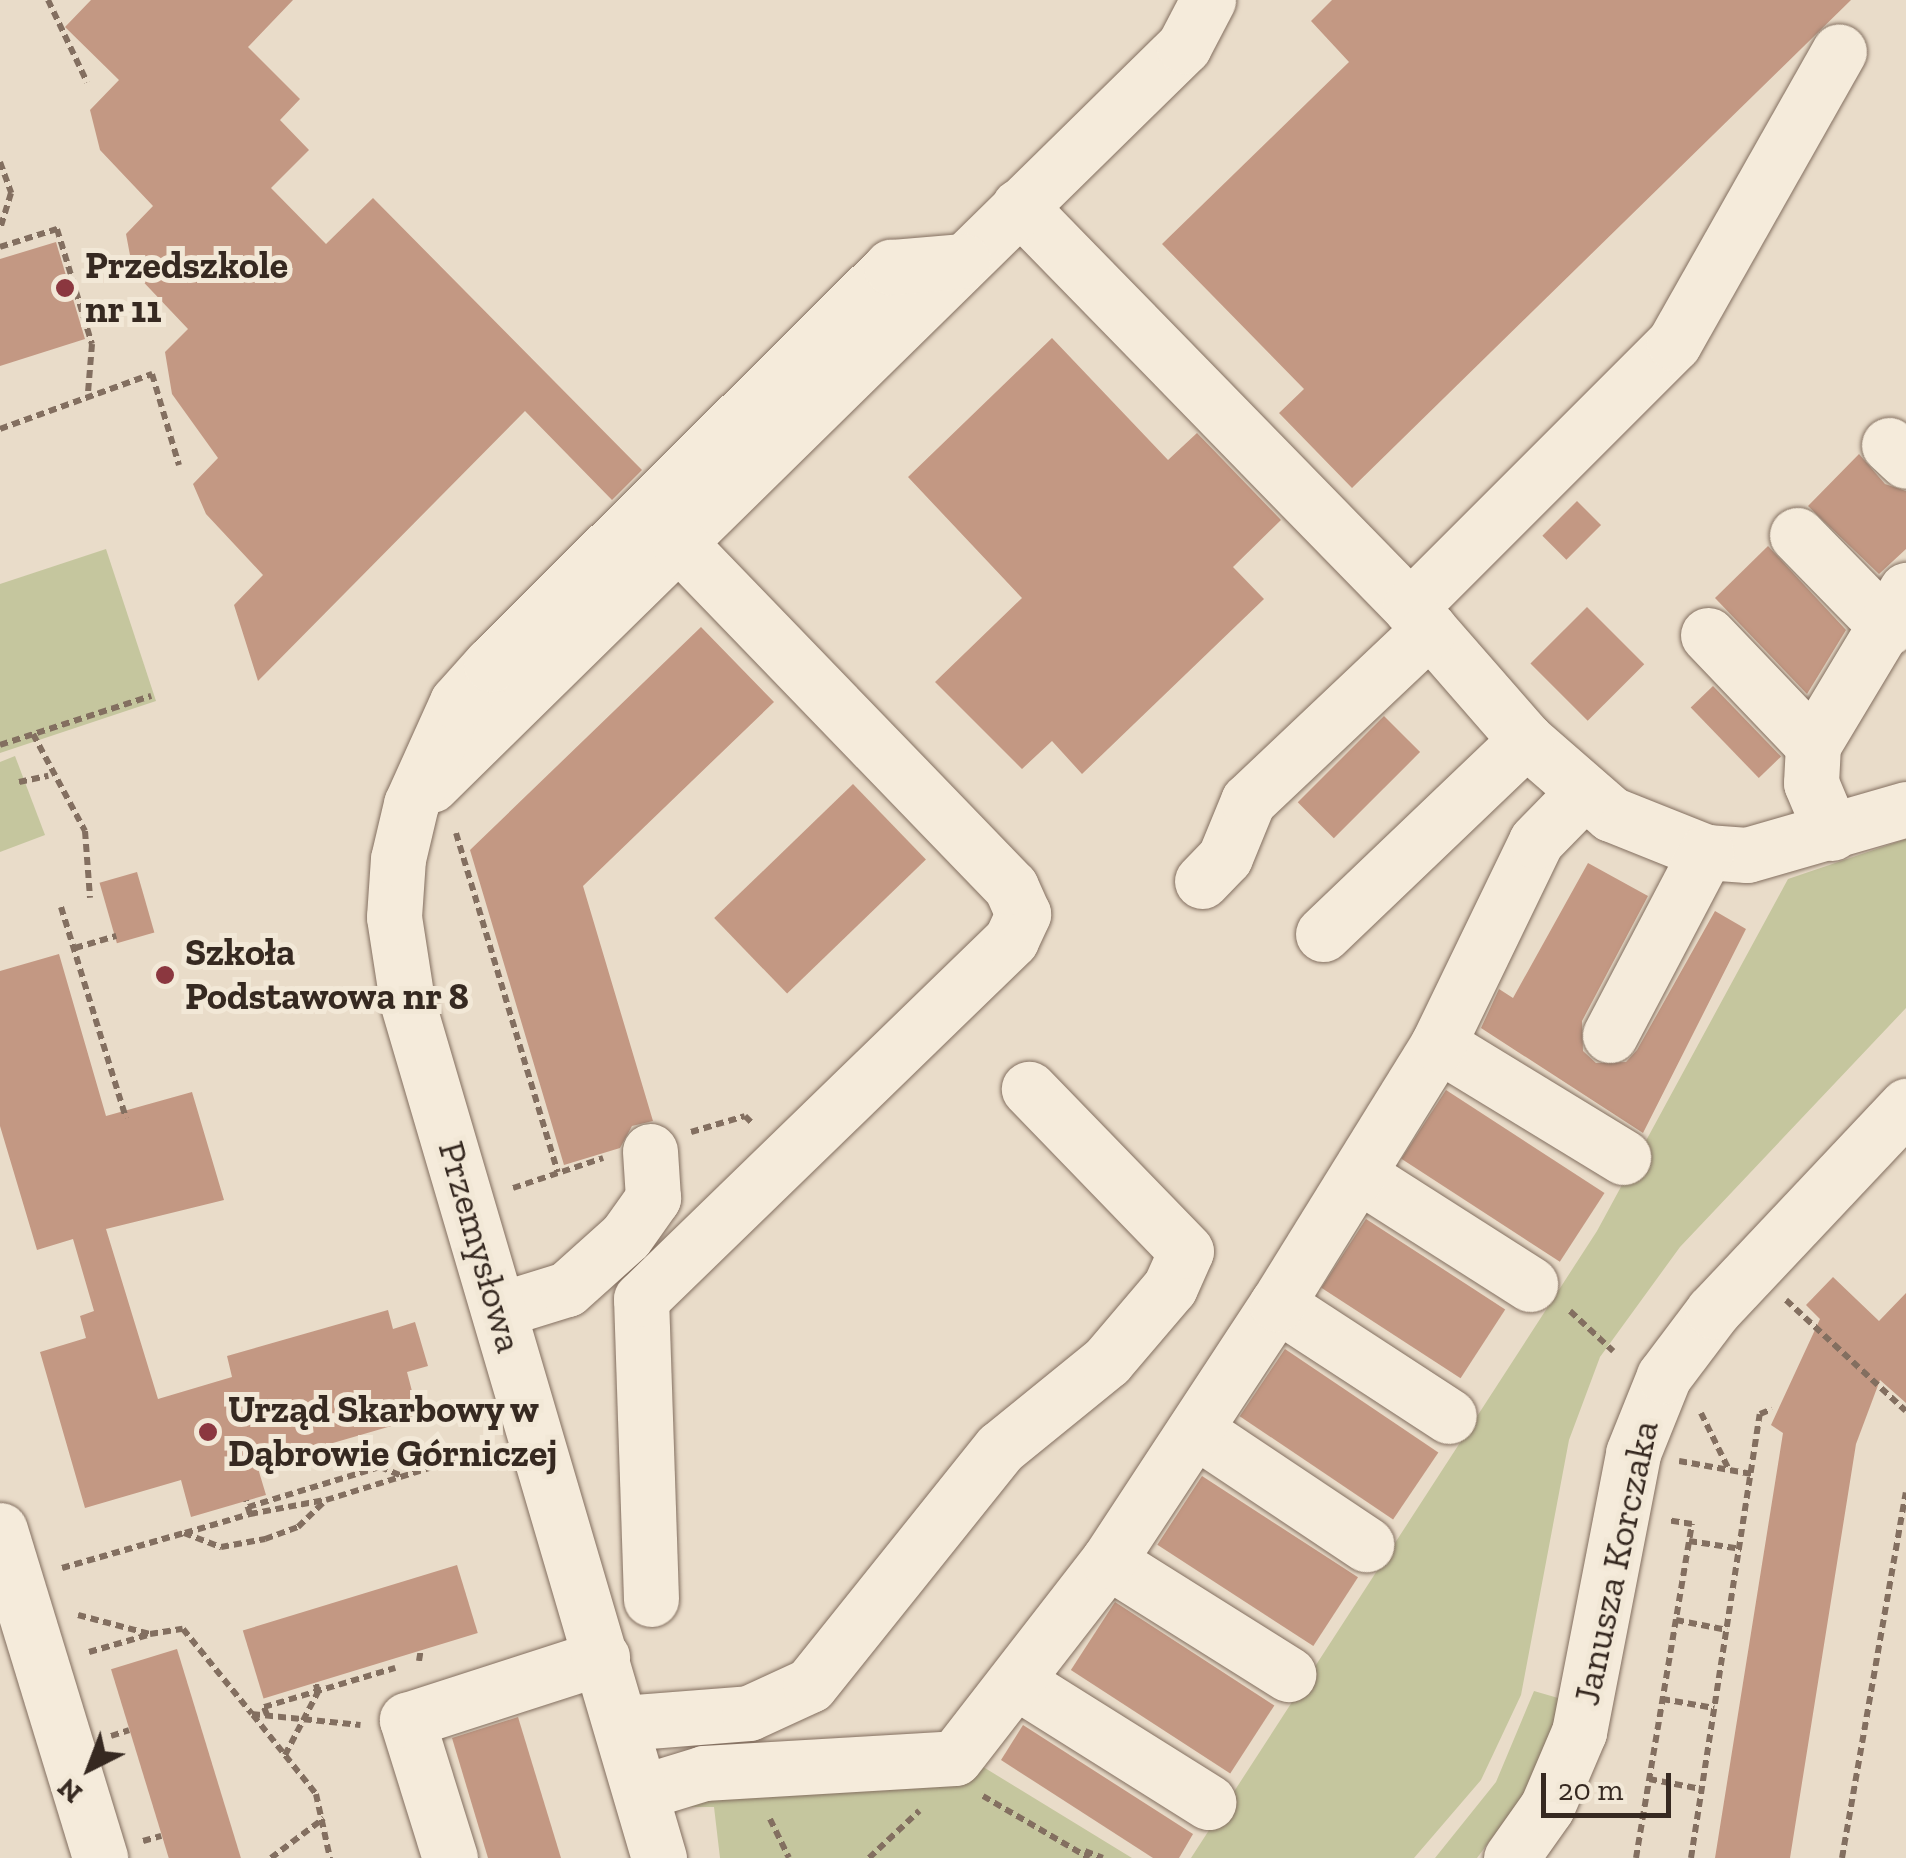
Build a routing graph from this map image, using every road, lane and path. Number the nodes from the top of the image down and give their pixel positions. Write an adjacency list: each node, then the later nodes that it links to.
1 (48, 0): 4 (path)
2 (1212, 2): 6 (street)
3 (1839, 51): 16 (street)
4 (87, 82)
5 (0, 162): 7 (path)
6 (1019, 206): 9 (street); 16 (street)
7 (0, 229)
8 (0, 247): 10 (path)
9 (964, 261): 14 (street); 25 (street, Przemysłowa)
10 (88, 393): 11 (path); 12 (path)
11 (0, 429)
12 (180, 465)
13 (1797, 535): 15 (street)
14 (679, 543): 25 (street); 65 (street)
15 (1897, 609): 22 (street)
16 (1420, 618): 20 (street); 30 (street)
17 (1708, 634): 22 (street)
18 (151, 696): 19 (path)
19 (33, 734): 21 (path); 23 (path)
20 (1526, 740): 26 (street); 33 (street)
21 (0, 745)
22 (1814, 745): 28 (street)
23 (48, 776): 24 (path); 31 (path)
24 (19, 782)
25 (425, 790): 43 (path); 50 (street, Przemysłowa)
26 (1582, 794): 29 (street); 37 (street)
27 (1906, 810): 28 (street)
28 (1832, 833): 29 (street)
29 (1706, 852): 36 (street)
30 (1202, 880)
31 (90, 898)
32 (61, 907): 35 (path)
33 (1323, 934)
34 (116, 936): 35 (path)
35 (74, 948): 40 (path)
36 (1610, 1034)
37 (1438, 1044): 42 (street); 45 (street)
38 (1029, 1088): 91 (street)
39 (1906, 1106): 47 (street, Janusza Korczaka)
40 (126, 1118)
41 (650, 1151): 50 (street)
42 (1623, 1158)
43 (558, 1172)
44 (550, 1175): 46 (path)
45 (1359, 1175): 48 (street); 49 (street)
46 (532, 1180)
47 (1754, 1268): 54 (path); 58 (street, Janusza Korczaka)
48 (1530, 1284)
49 (1278, 1304): 55 (street); 56 (street)
50 (498, 1310): 57 (street, Przemysłowa)
51 (1580, 1325): 52 (path)
52 (1613, 1351)
53 (1772, 1409): 59 (path)
54 (1906, 1411)
55 (1449, 1416)
56 (1195, 1430): 69 (street); 72 (street)
57 (535, 1436): 60 (path); 70 (street, Przemysłowa)
58 (1633, 1453): 59 (path); 64 (street, Janusza Korczaka)
59 (1752, 1474): 71 (path)
60 (404, 1476): 62 (path); 63 (path)
61 (1906, 1493): 111 (path)
62 (326, 1500): 63 (path); 67 (path)
63 (248, 1508): 67 (path)
64 (1622, 1511): 68 (path); 108 (street, Janusza Korczaka)
65 (647, 1526): 70 (street); 74 (street)
66 (0, 1530): 73 (street)
67 (184, 1534): 73 (path)
68 (1689, 1541): 71 (path); 75 (path)
69 (1366, 1544)
70 (569, 1548): 80 (street, Przemysłowa)
71 (1741, 1549): 76 (path)
72 (1108, 1560): 81 (street); 83 (street)
73 (41, 1588): 77 (path); 101 (street)
74 (652, 1599)
75 (1676, 1620): 76 (path); 85 (path)
76 (1727, 1630): 87 (path)
77 (150, 1634): 79 (path); 88 (path)
78 (422, 1649): 86 (path)
79 (94, 1651)
80 (602, 1657): 86 (street); 91 (street, Przemysłowa)
81 (1288, 1674)
82 (314, 1681): 84 (path)
83 (1017, 1682): 95 (street); 97 (street)
84 (318, 1692): 86 (path); 89 (path); 90 (path)
85 (1662, 1698): 87 (path); 93 (path)
86 (413, 1699): 90 (path); 104 (street)
87 (1714, 1708): 94 (path)
88 (252, 1714): 89 (path); 92 (path)
89 (267, 1716): 90 (path)
90 (304, 1719): 92 (path)
91 (622, 1723): 95 (street, Przemysłowa)
92 (285, 1755): 99 (path)
93 (1649, 1779): 94 (path); 109 (path)
94 (1702, 1788): 110 (path)
95 (642, 1792): 105 (street, Przemysłowa)
96 (975, 1792): 100 (path)
97 (1208, 1802)
98 (925, 1805): 106 (path)
99 (324, 1818): 102 (path); 103 (path)
100 (1086, 1854): 107 (path)
101 (100, 1858)
102 (271, 1858)
103 (330, 1858)
104 (450, 1858)
105 (659, 1858)
106 (868, 1858)
107 (1102, 1858)
108 (1511, 1858)
109 (1639, 1858)
110 (1691, 1858)
111 (1842, 1858)

